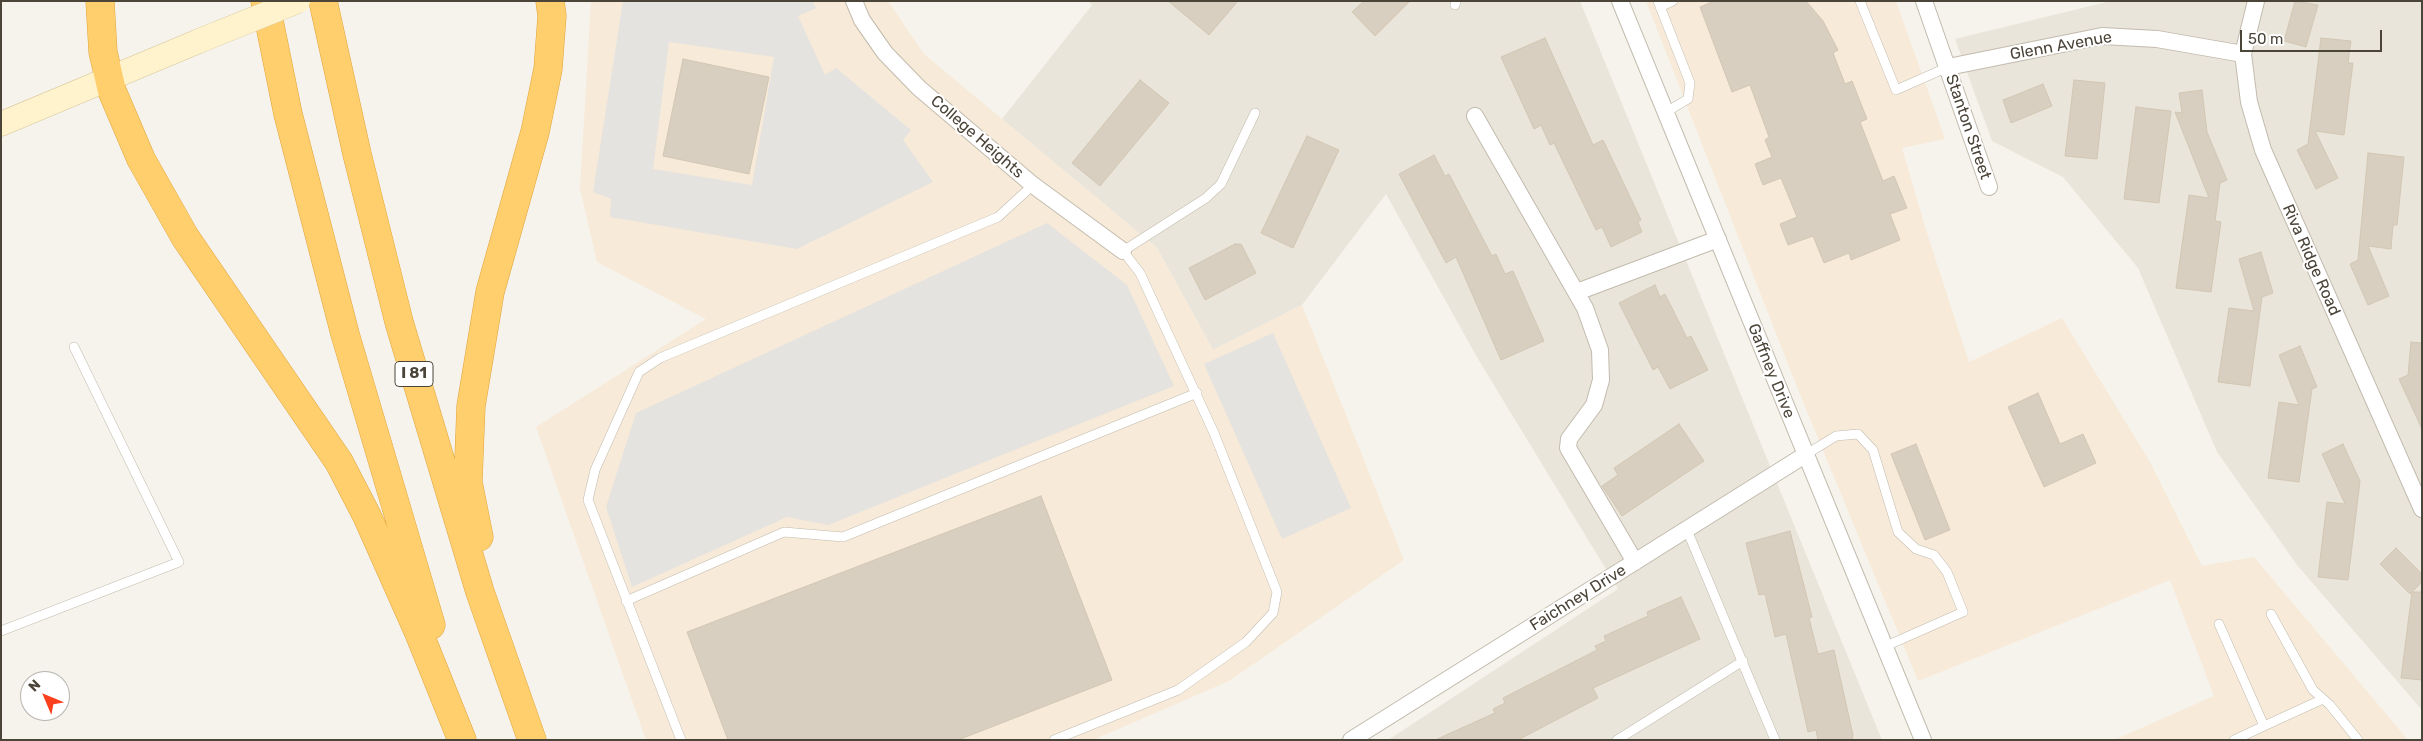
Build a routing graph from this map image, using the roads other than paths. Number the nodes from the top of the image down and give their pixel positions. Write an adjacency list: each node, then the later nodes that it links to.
1 (100, 1): 15 (highway)
2 (264, 1): 41 (highway)
3 (298, 1): 15 (main road, bridge)
4 (323, 1): 42 (highway, I 81)
5 (550, 1): 43 (highway)
6 (854, 1): 20 (street, College Heights)
7 (1620, 1): 16 (street, Gaffney Drive)
8 (1673, 1): 12 (lane)
9 (1860, 1): 14 (lane)
10 (1924, 1): 14 (street)
11 (2256, 1): 13 (street, Riva Ridge Road)
12 (1659, 4): 16 (lane)
13 (2243, 54): 14 (street, Glenn Avenue); 28 (street, Riva Ridge Road)
14 (1948, 67): 21 (street, Stanton Street)
15 (109, 80): 19 (main road); 40 (highway)
16 (1666, 112): 22 (street, Gaffney Drive)
17 (1255, 114): 23 (lane)
18 (1475, 116): 24 (street)
19 (1, 124)
20 (1032, 185): 23 (street, College Heights); 31 (lane)
21 (1988, 187)
22 (1718, 239): 24 (street); 27 (street, Gaffney Drive)
23 (1123, 251): 26 (lane)
24 (1577, 292): 30 (street)
25 (74, 347): 34 (lane)
26 (1197, 393): 31 (lane); 45 (lane)
27 (1805, 455): 29 (street, Faichney Drive); 35 (street, Gaffney Drive); 35 (lane)
28 (2422, 509)
29 (1687, 530): 30 (street, Faichney Drive); 36 (lane)
30 (1635, 562): 39 (street, Faichney Drive)
31 (626, 601): 44 (lane)
32 (2271, 614): 37 (lane)
33 (2219, 624): 38 (lane)
34 (1, 631)
35 (1886, 646): 48 (street, Gaffney Drive)
36 (1743, 660): 46 (lane); 47 (lane)
37 (2323, 699): 38 (lane); 50 (lane)
38 (2264, 726): 49 (lane)
39 (1353, 739)
40 (462, 740)
41 (471, 740)
42 (532, 740)
43 (546, 740)
44 (681, 740)
45 (1054, 740)
46 (1617, 740)
47 (1775, 740)
48 (1923, 740)
49 (2234, 740)
50 (2358, 740)

